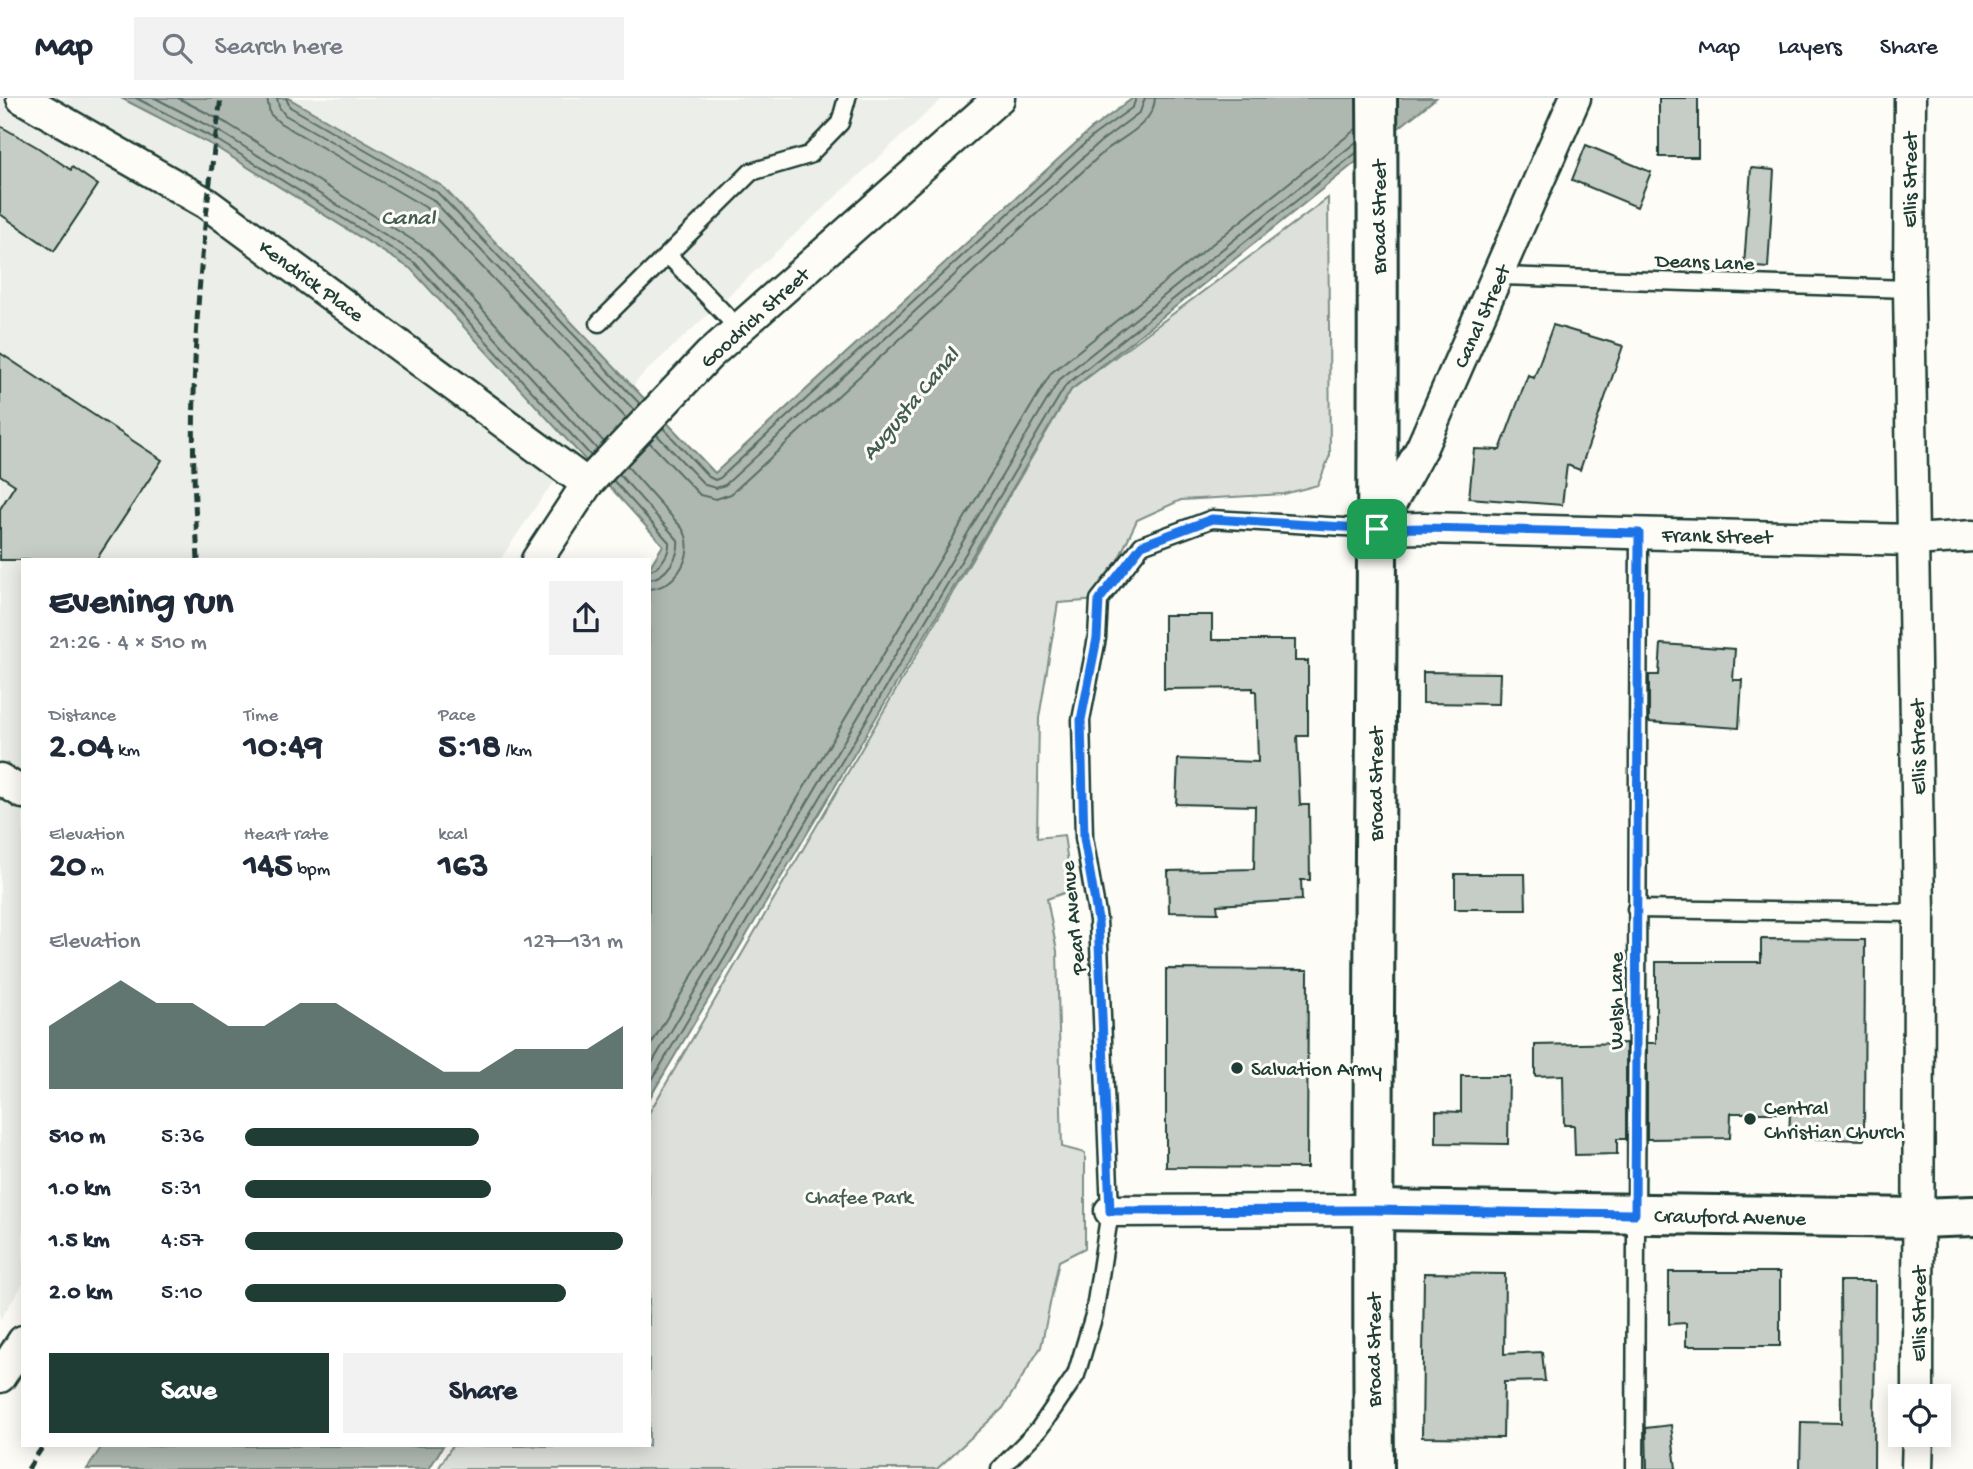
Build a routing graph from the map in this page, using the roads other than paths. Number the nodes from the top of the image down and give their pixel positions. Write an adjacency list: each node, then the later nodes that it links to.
1 (22, 98): 12 (street, Kendrick Place)
2 (847, 98): 7 (lane)
3 (999, 98): 11 (street, Goodrich Street)
4 (1377, 98): 13 (main road, Broad Street)
5 (1576, 98): 8 (street, Canal Street)
6 (1910, 98): 9 (street, Ellis Street)
7 (668, 255): 10 (lane); 11 (lane)
8 (1499, 275): 9 (lane, Deans Lane); 13 (street, Canal Street)
9 (1909, 289): 16 (street, Ellis Street)
10 (599, 323)
11 (739, 329): 12 (street, Goodrich Street)
12 (588, 483): 17 (street, Goodrich Street)
13 (1377, 529): 14 (street, Frank Street); 22 (main road, Broad Street); 23 (lane, Pearl Avenue)
14 (1639, 533): 16 (street, Frank Street); 20 (lane, Welsh Lane)
15 (1973, 536): 16 (street, Frank Street)
16 (1914, 540): 21 (street, Ellis Street)
17 (538, 558)
18 (0, 779): 19 (street)
19 (21, 792)
20 (1636, 909): 21 (lane); 24 (lane, Welsh Lane)
21 (1919, 913): 26 (street, Ellis Street)
22 (1372, 1210): 23 (street, Crawford Avenue); 24 (main road, Crawford Avenue); 32 (main road, Broad Street)
23 (1110, 1211): 31 (lane, Pearl Avenue)
24 (1635, 1214): 26 (main road, Crawford Avenue); 33 (lane, Welsh Lane)
25 (1973, 1216): 26 (main road, Crawford Avenue)
26 (1919, 1218): 29 (street, Ellis Street)
27 (21, 1344): 28 (street)
28 (0, 1377)
29 (1918, 1384)
30 (1918, 1447): 34 (street)
31 (1000, 1469)
32 (1374, 1469)
33 (1635, 1469)
34 (1917, 1469)

